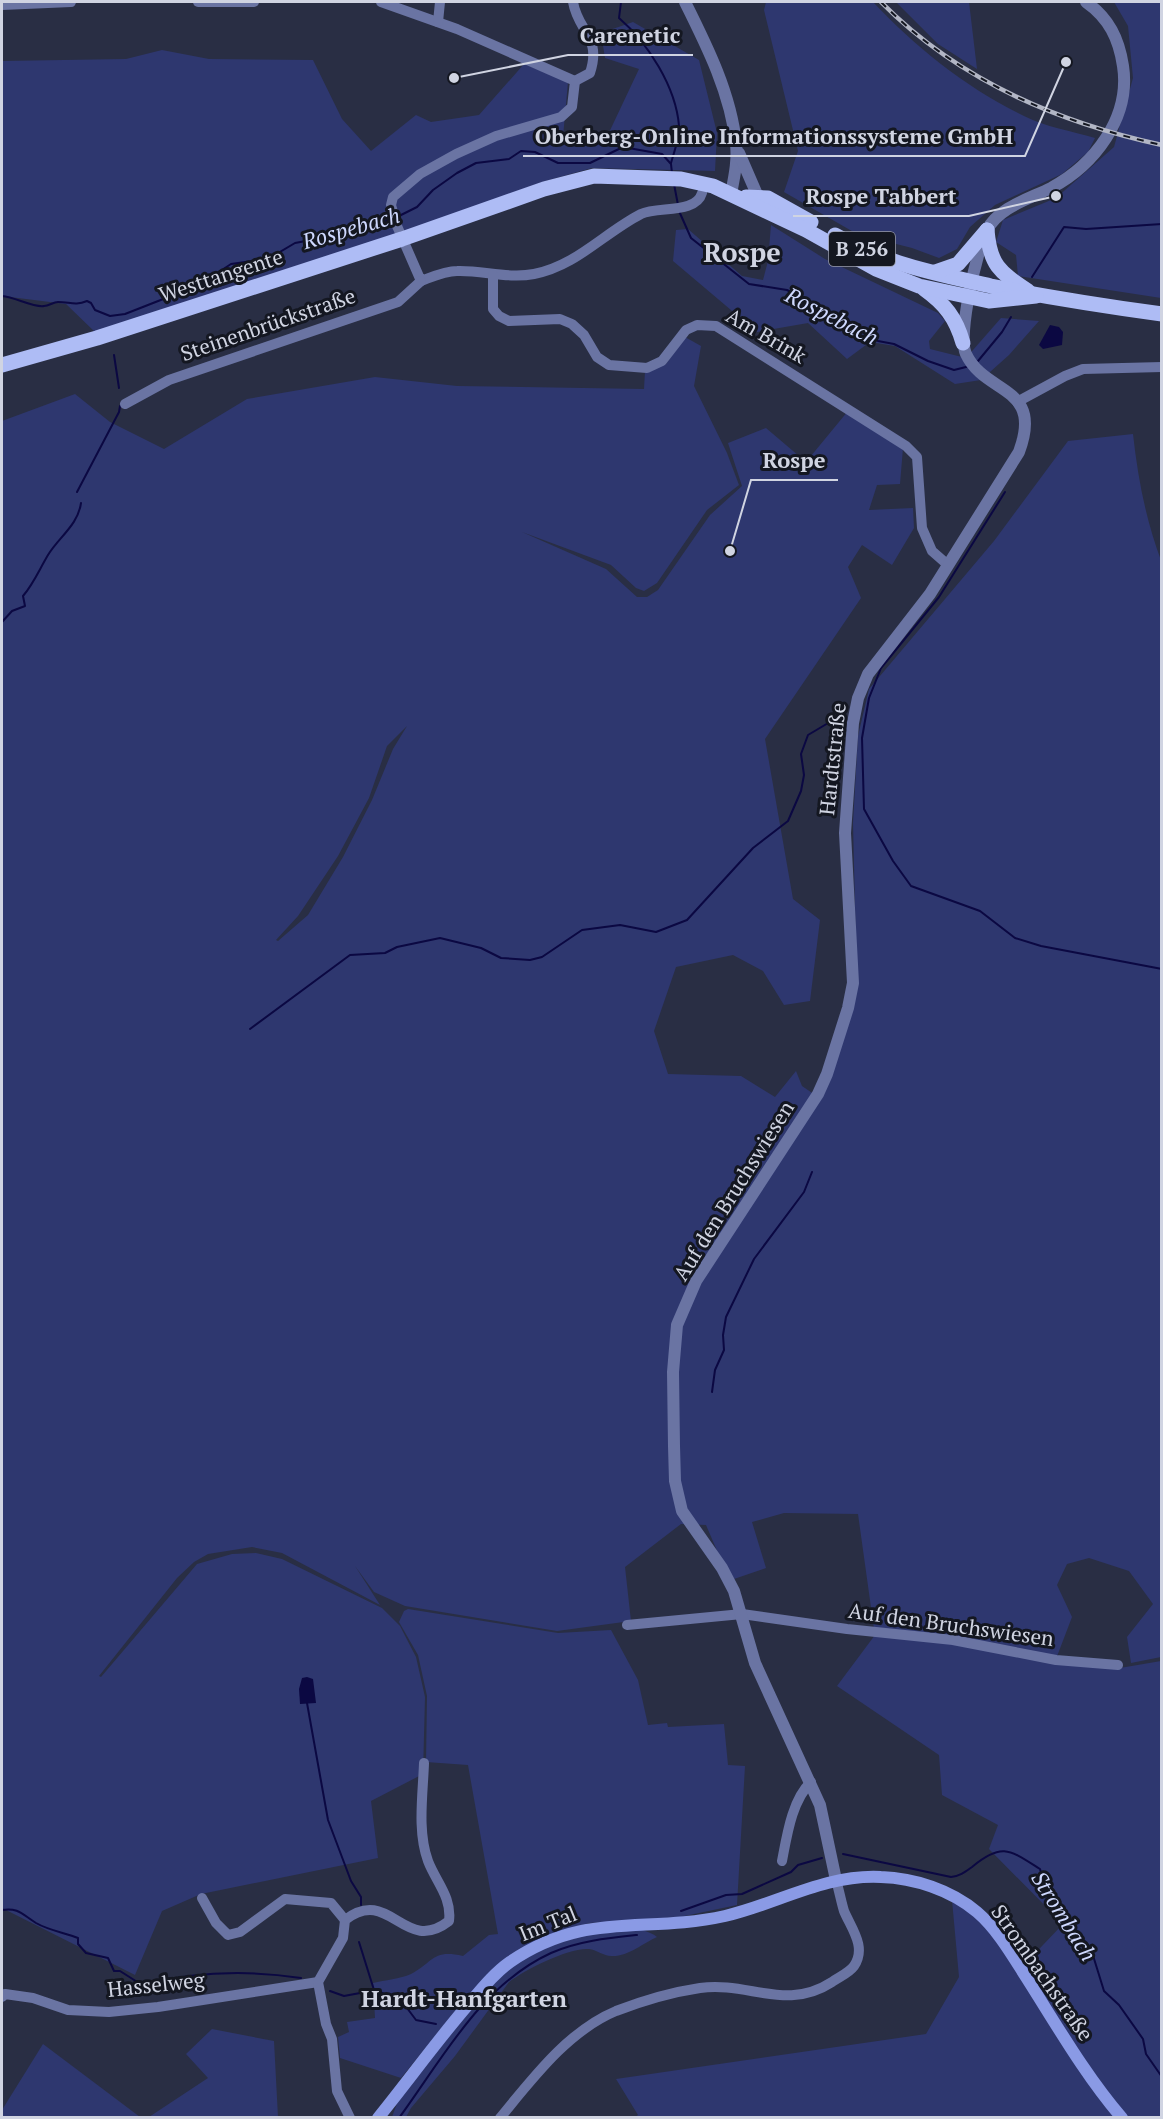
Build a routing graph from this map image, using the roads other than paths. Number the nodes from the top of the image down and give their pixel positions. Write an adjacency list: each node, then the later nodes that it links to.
1 (72, 2): 9 (street)
2 (198, 2): 3 (street)
3 (254, 2)
4 (381, 2): 10 (street)
5 (440, 2): 10 (street)
6 (573, 2): 11 (street)
7 (685, 2): 12 (street)
8 (1086, 2): 16 (street)
9 (2, 5)
10 (438, 22): 11 (street)
11 (575, 81): 17 (street)
12 (736, 146): 14 (street); 15 (street)
13 (702, 193): 19 (street, Steinenbrückstraße)
14 (731, 194): 15 (main road, Westtangente / B 256); 17 (main road, Westtangente / B 256); 21 (main road, Westtangente / B 256)
15 (759, 199): 18 (main road, Westtangente / B 256)
16 (987, 230): 18 (main road); 22 (street); 23 (main road, B 256)
17 (399, 232): 20 (street); 26 (main road, Westtangente / B 256)
18 (931, 273): 22 (main road, Westtangente / B 256)
19 (493, 275): 20 (street, Steinenbrückstraße); 30 (street, Am Brink)
20 (421, 280): 29 (street, Steinenbrückstraße)
21 (919, 286): 22 (main road, Westtangente / B 256); 25 (main road, B 256)
22 (971, 290): 23 (main road, Westtangente / B 256); 25 (street)
23 (1036, 297): 24 (main road, Westtangente / B 256)
24 (1161, 314)
25 (963, 343): 28 (street)
26 (2, 365)
27 (1161, 367): 28 (street)
28 (1017, 402): 30 (street, Hardtstraße)
29 (125, 404)
30 (948, 565): 31 (street, Hardtstraße)
31 (818, 1094): 32 (street, Auf den Bruchswiesen)
32 (742, 1614): 33 (street, Auf den Bruchswiesen); 34 (street, Auf den Bruchswiesen); 36 (street, Auf den Bruchswiesen)
33 (627, 1625)
34 (1118, 1665)
35 (424, 1763): 40 (street)
36 (811, 1782): 37 (street); 38 (street, Auf den Bruchswiesen)
37 (782, 1861)
38 (836, 1880): 44 (main road, Im Tal); 45 (street); 46 (main road, Strombachstraße)
39 (202, 1898): 40 (street)
40 (345, 1920): 41 (street)
41 (318, 1982): 42 (street, Hasselweg); 43 (street)
42 (2, 1997)
43 (350, 2118)
44 (378, 2118)
45 (500, 2118)
46 (1122, 2118)

